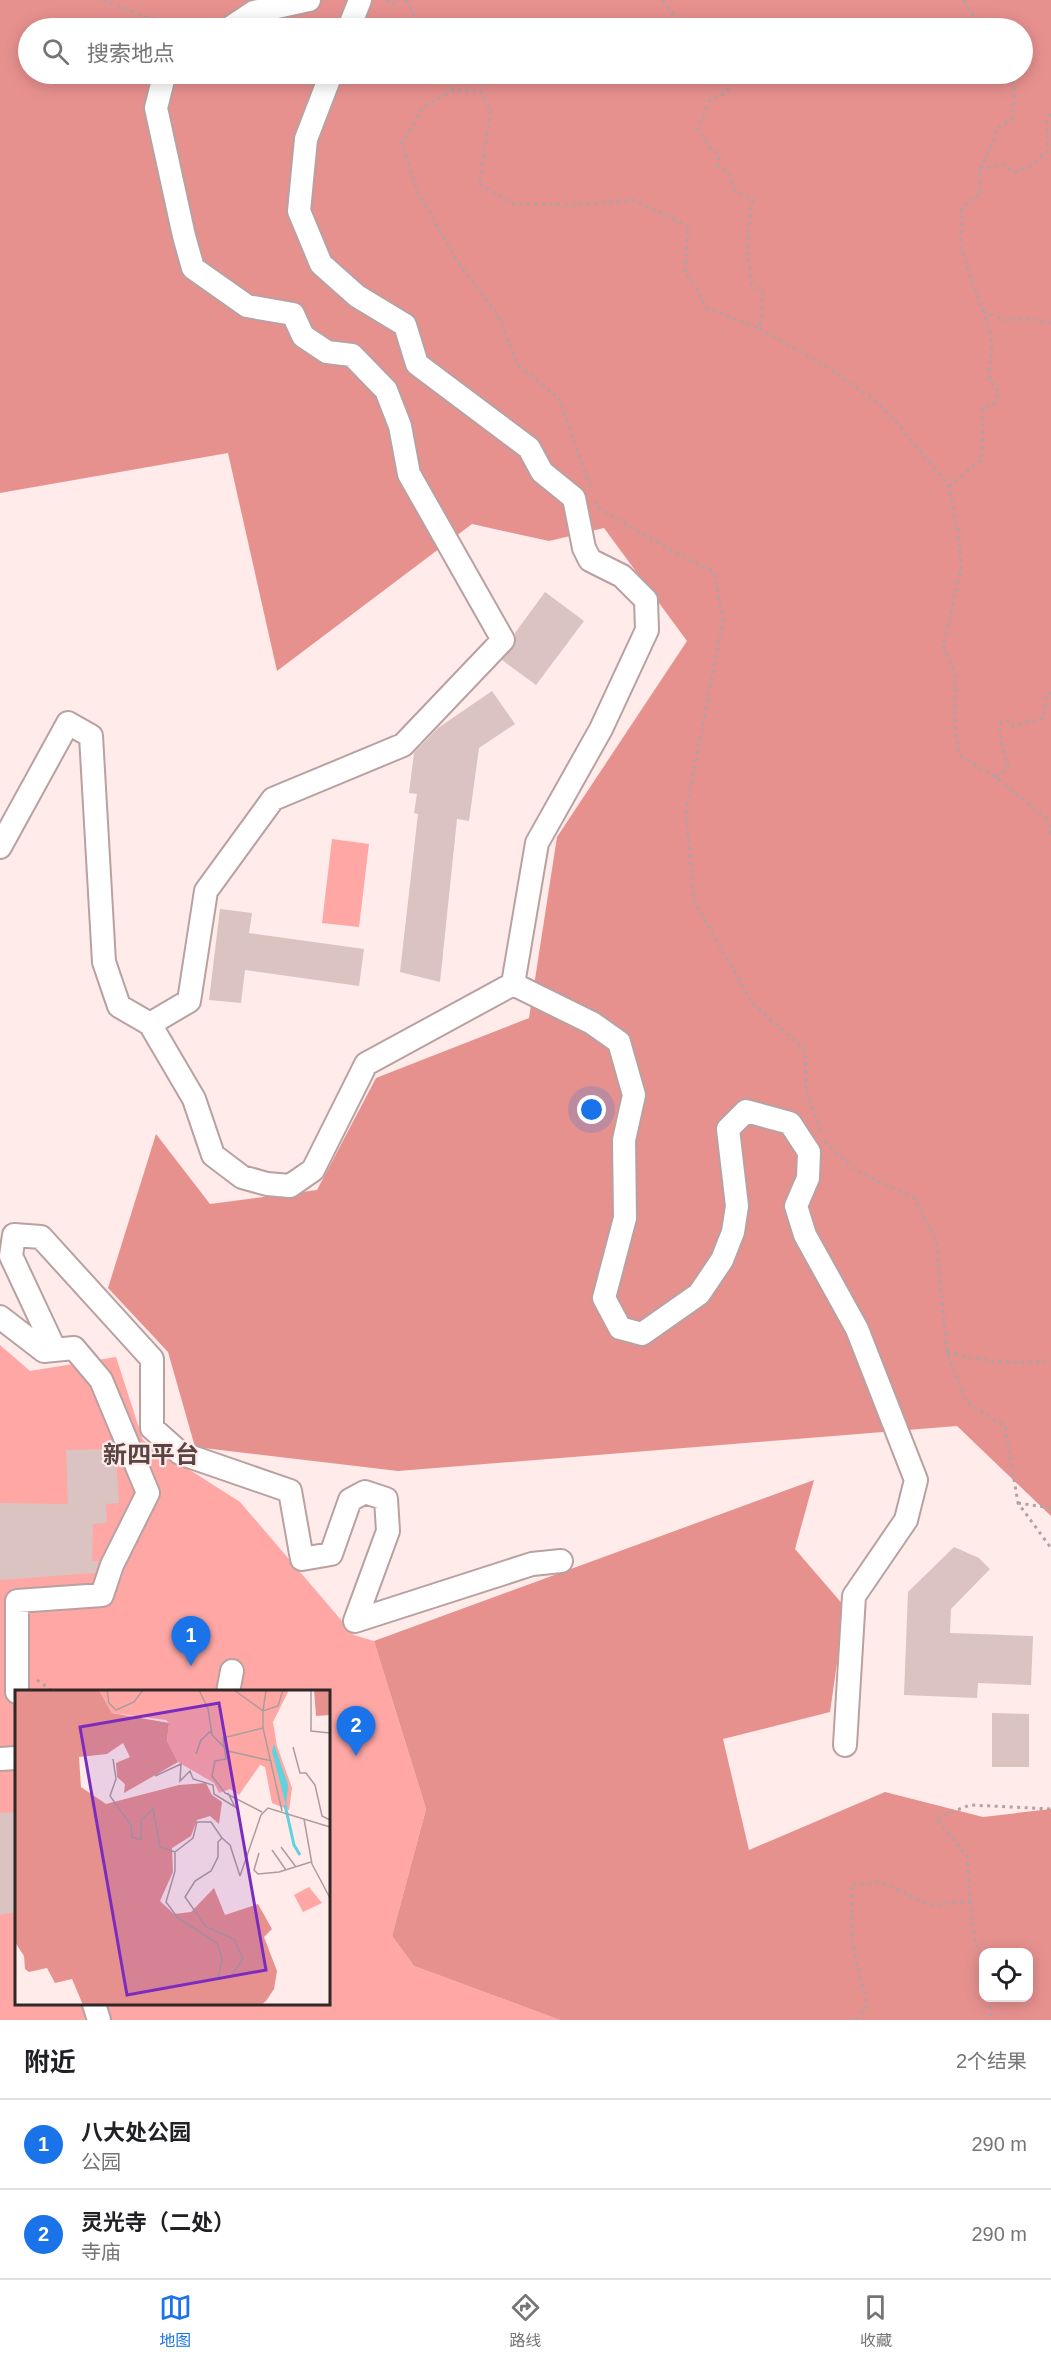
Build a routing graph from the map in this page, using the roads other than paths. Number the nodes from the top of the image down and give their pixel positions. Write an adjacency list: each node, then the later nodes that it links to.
1 (309, 0): 3 (street)
2 (360, 0): 4 (street)
3 (245, 18)
4 (353, 18)
5 (162, 84): 9 (street)
6 (328, 84): 8 (street)
7 (0, 847): 9 (street)
8 (513, 984): 9 (street); 15 (street)
9 (150, 1024)
10 (0, 1317): 11 (street)
11 (54, 1350): 12 (street); 14 (street)
12 (561, 1561)
13 (0, 1661): 14 (street)
14 (19, 1690)
15 (845, 1745)
16 (15, 1758): 17 (street)
17 (0, 1759)
18 (94, 2005): 19 (street)
19 (99, 2020)

